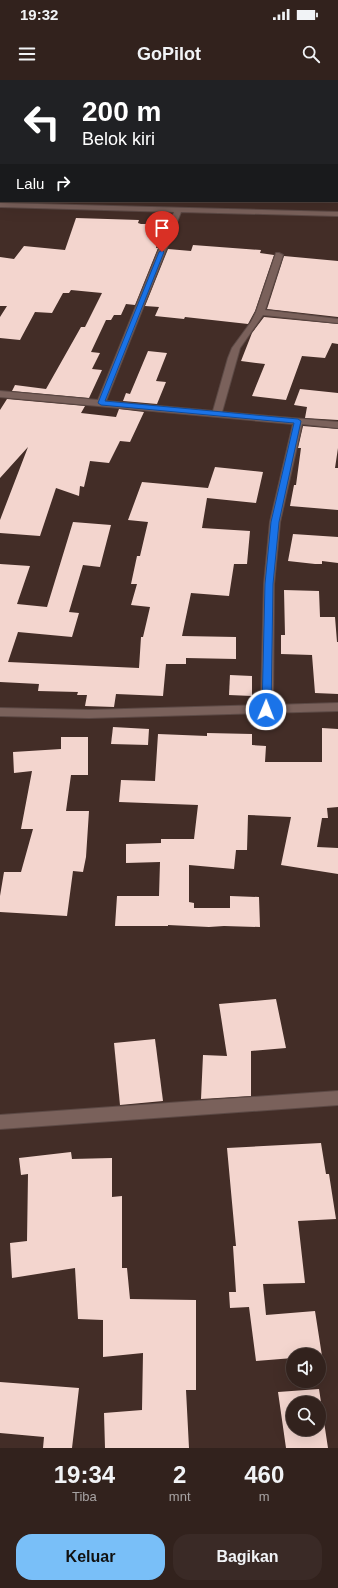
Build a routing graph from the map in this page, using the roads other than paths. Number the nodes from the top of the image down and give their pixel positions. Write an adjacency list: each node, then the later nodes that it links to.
1 (0, 205): 2 (street)
2 (178, 210): 3 (street); 8 (street)
3 (338, 214)
4 (279, 255): 5 (street)
5 (260, 312): 6 (street); 9 (street)
6 (338, 321)
7 (0, 394): 8 (street)
8 (101, 403): 9 (street)
9 (217, 414): 10 (street)
10 (298, 421): 11 (street); 13 (street)
11 (338, 425)
12 (338, 708): 13 (street)
13 (266, 710): 14 (street)
14 (0, 712)
15 (338, 1098): 16 (street)
16 (0, 1122)

